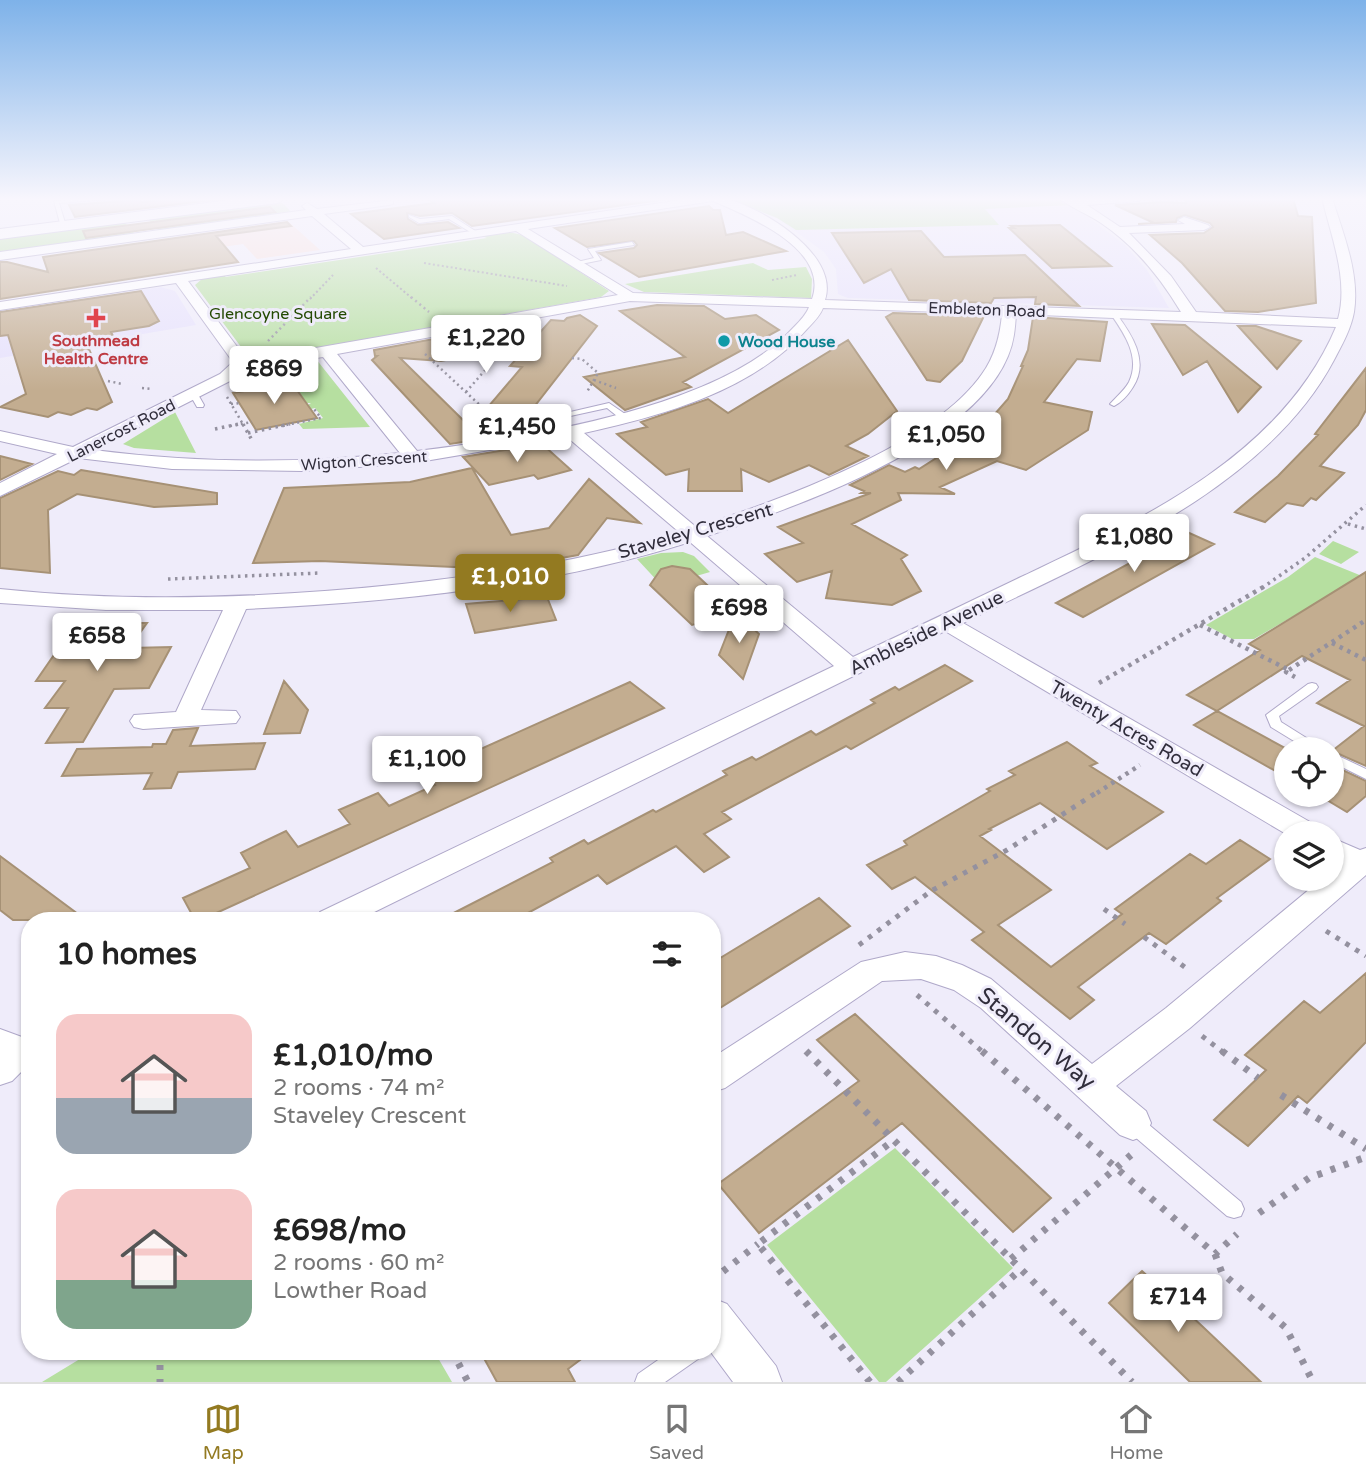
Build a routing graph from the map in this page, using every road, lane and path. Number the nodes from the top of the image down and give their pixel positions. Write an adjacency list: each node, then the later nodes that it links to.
1 (300, 262): 11 (street)
2 (346, 262): 26 (path)
3 (371, 262): 22 (path)
4 (579, 262): 9 (lane)
5 (813, 262): 10 (street)
6 (1155, 262): 19 (street)
7 (1343, 262): 21 (street, Ambleside Avenue)
8 (424, 263): 13 (path)
9 (576, 263): 14 (street)
10 (819, 270): 12 (path); 15 (street)
11 (180, 279): 16 (street); 26 (street)
12 (772, 280)
13 (575, 288)
14 (630, 297): 15 (street, Embleton Road); 20 (street)
15 (820, 303): 17 (street, Embleton Road); 36 (street, Wigton Crescent)
16 (0, 306)
17 (1009, 310): 18 (street, Embleton Road); 51 (street, Staveley Crescent)
18 (1113, 313): 19 (street, Embleton Road); 33 (lane)
19 (1191, 316): 21 (street, Embleton Road)
20 (513, 317): 22 (street); 29 (path)
21 (1344, 324): 55 (street, Ambleside Avenue)
22 (449, 329): 23 (street)
23 (408, 337): 24 (street); 29 (path)
24 (327, 352): 26 (street); 46 (street)
25 (572, 358): 34 (path)
26 (240, 365): 45 (street, Lanercost Road)
27 (108, 381): 28 (path)
28 (122, 384)
29 (466, 392): 43 (path)
30 (225, 393): 32 (path)
31 (240, 403): 32 (path)
32 (231, 404): 38 (path)
33 (1114, 404)
34 (600, 407): 36 (lane); 39 (lane)
35 (314, 409): 41 (path)
36 (625, 418): 39 (street, Wigton Crescent)
37 (252, 422): 38 (path)
38 (243, 424): 40 (path); 41 (path)
39 (569, 425): 43 (street, Wigton Crescent); 51 (street)
40 (215, 429)
41 (248, 433): 44 (path)
42 (0, 436): 45 (street, Wigton Crescent)
43 (524, 441): 46 (street, Wigton Crescent)
44 (253, 442)
45 (75, 454): 46 (street, Wigton Crescent); 47 (street, Lanercost Road)
46 (413, 458)
47 (0, 491)
48 (1366, 505): 49 (path)
49 (1347, 524): 50 (path); 56 (path)
50 (1366, 529)
51 (693, 534): 53 (street, Staveley Crescent); 59 (street)
52 (0, 596): 53 (street, Staveley Crescent)
53 (237, 603): 64 (street)
54 (1366, 620): 57 (path)
55 (947, 622): 59 (street, Ambleside Avenue); 62 (street, Twenty Acres Road)
56 (1199, 625): 60 (path); 62 (path)
57 (1332, 643): 58 (path); 60 (path)
58 (1366, 660)
59 (852, 668): 74 (street, Ambleside Avenue)
60 (1289, 670): 61 (path)
61 (1312, 687): 66 (lane)
62 (1073, 697): 67 (street, Twenty Acres Road)
63 (227, 717): 64 (street)
64 (185, 719): 65 (street)
65 (143, 721)
66 (1297, 737)
67 (1164, 750): 70 (street, Twenty Acres Road); 79 (path)
68 (1344, 763): 69 (lane)
69 (1366, 775)
70 (1286, 821)
71 (1344, 854): 72 (street)
72 (1364, 864): 75 (street)
73 (1104, 909): 76 (path)
74 (348, 912)
75 (1301, 916): 78 (path); 80 (street)
76 (1125, 924)
77 (1144, 937): 80 (path)
78 (1366, 956)
79 (850, 985): 82 (street, Standon Way); 85 (street, Standon Way)
80 (1214, 988): 81 (street)
81 (1178, 1018): 84 (path); 85 (street)
82 (785, 1029): 83 (street, Standon Way); 88 (path)
83 (721, 1071)
84 (1258, 1078)
85 (1092, 1084): 87 (street, Standon Way)
86 (1281, 1095): 89 (path)
87 (1142, 1131): 90 (lane); 93 (path)
88 (894, 1140): 91 (path); 93 (path)
89 (1366, 1149)
90 (1234, 1209)
91 (758, 1244): 95 (path); 104 (path)
92 (1215, 1254): 107 (path)
93 (1011, 1259): 94 (path)
94 (1021, 1269): 105 (path); 106 (path)
95 (721, 1273)
96 (721, 1345): 103 (street)
97 (160, 1360): 100 (path)
98 (457, 1360): 101 (path)
99 (675, 1360): 102 (lane)
100 (160, 1382)
101 (468, 1382)
102 (646, 1382)
103 (760, 1382)
104 (870, 1382)
105 (898, 1382)
106 (1132, 1382)
107 (1313, 1382)

